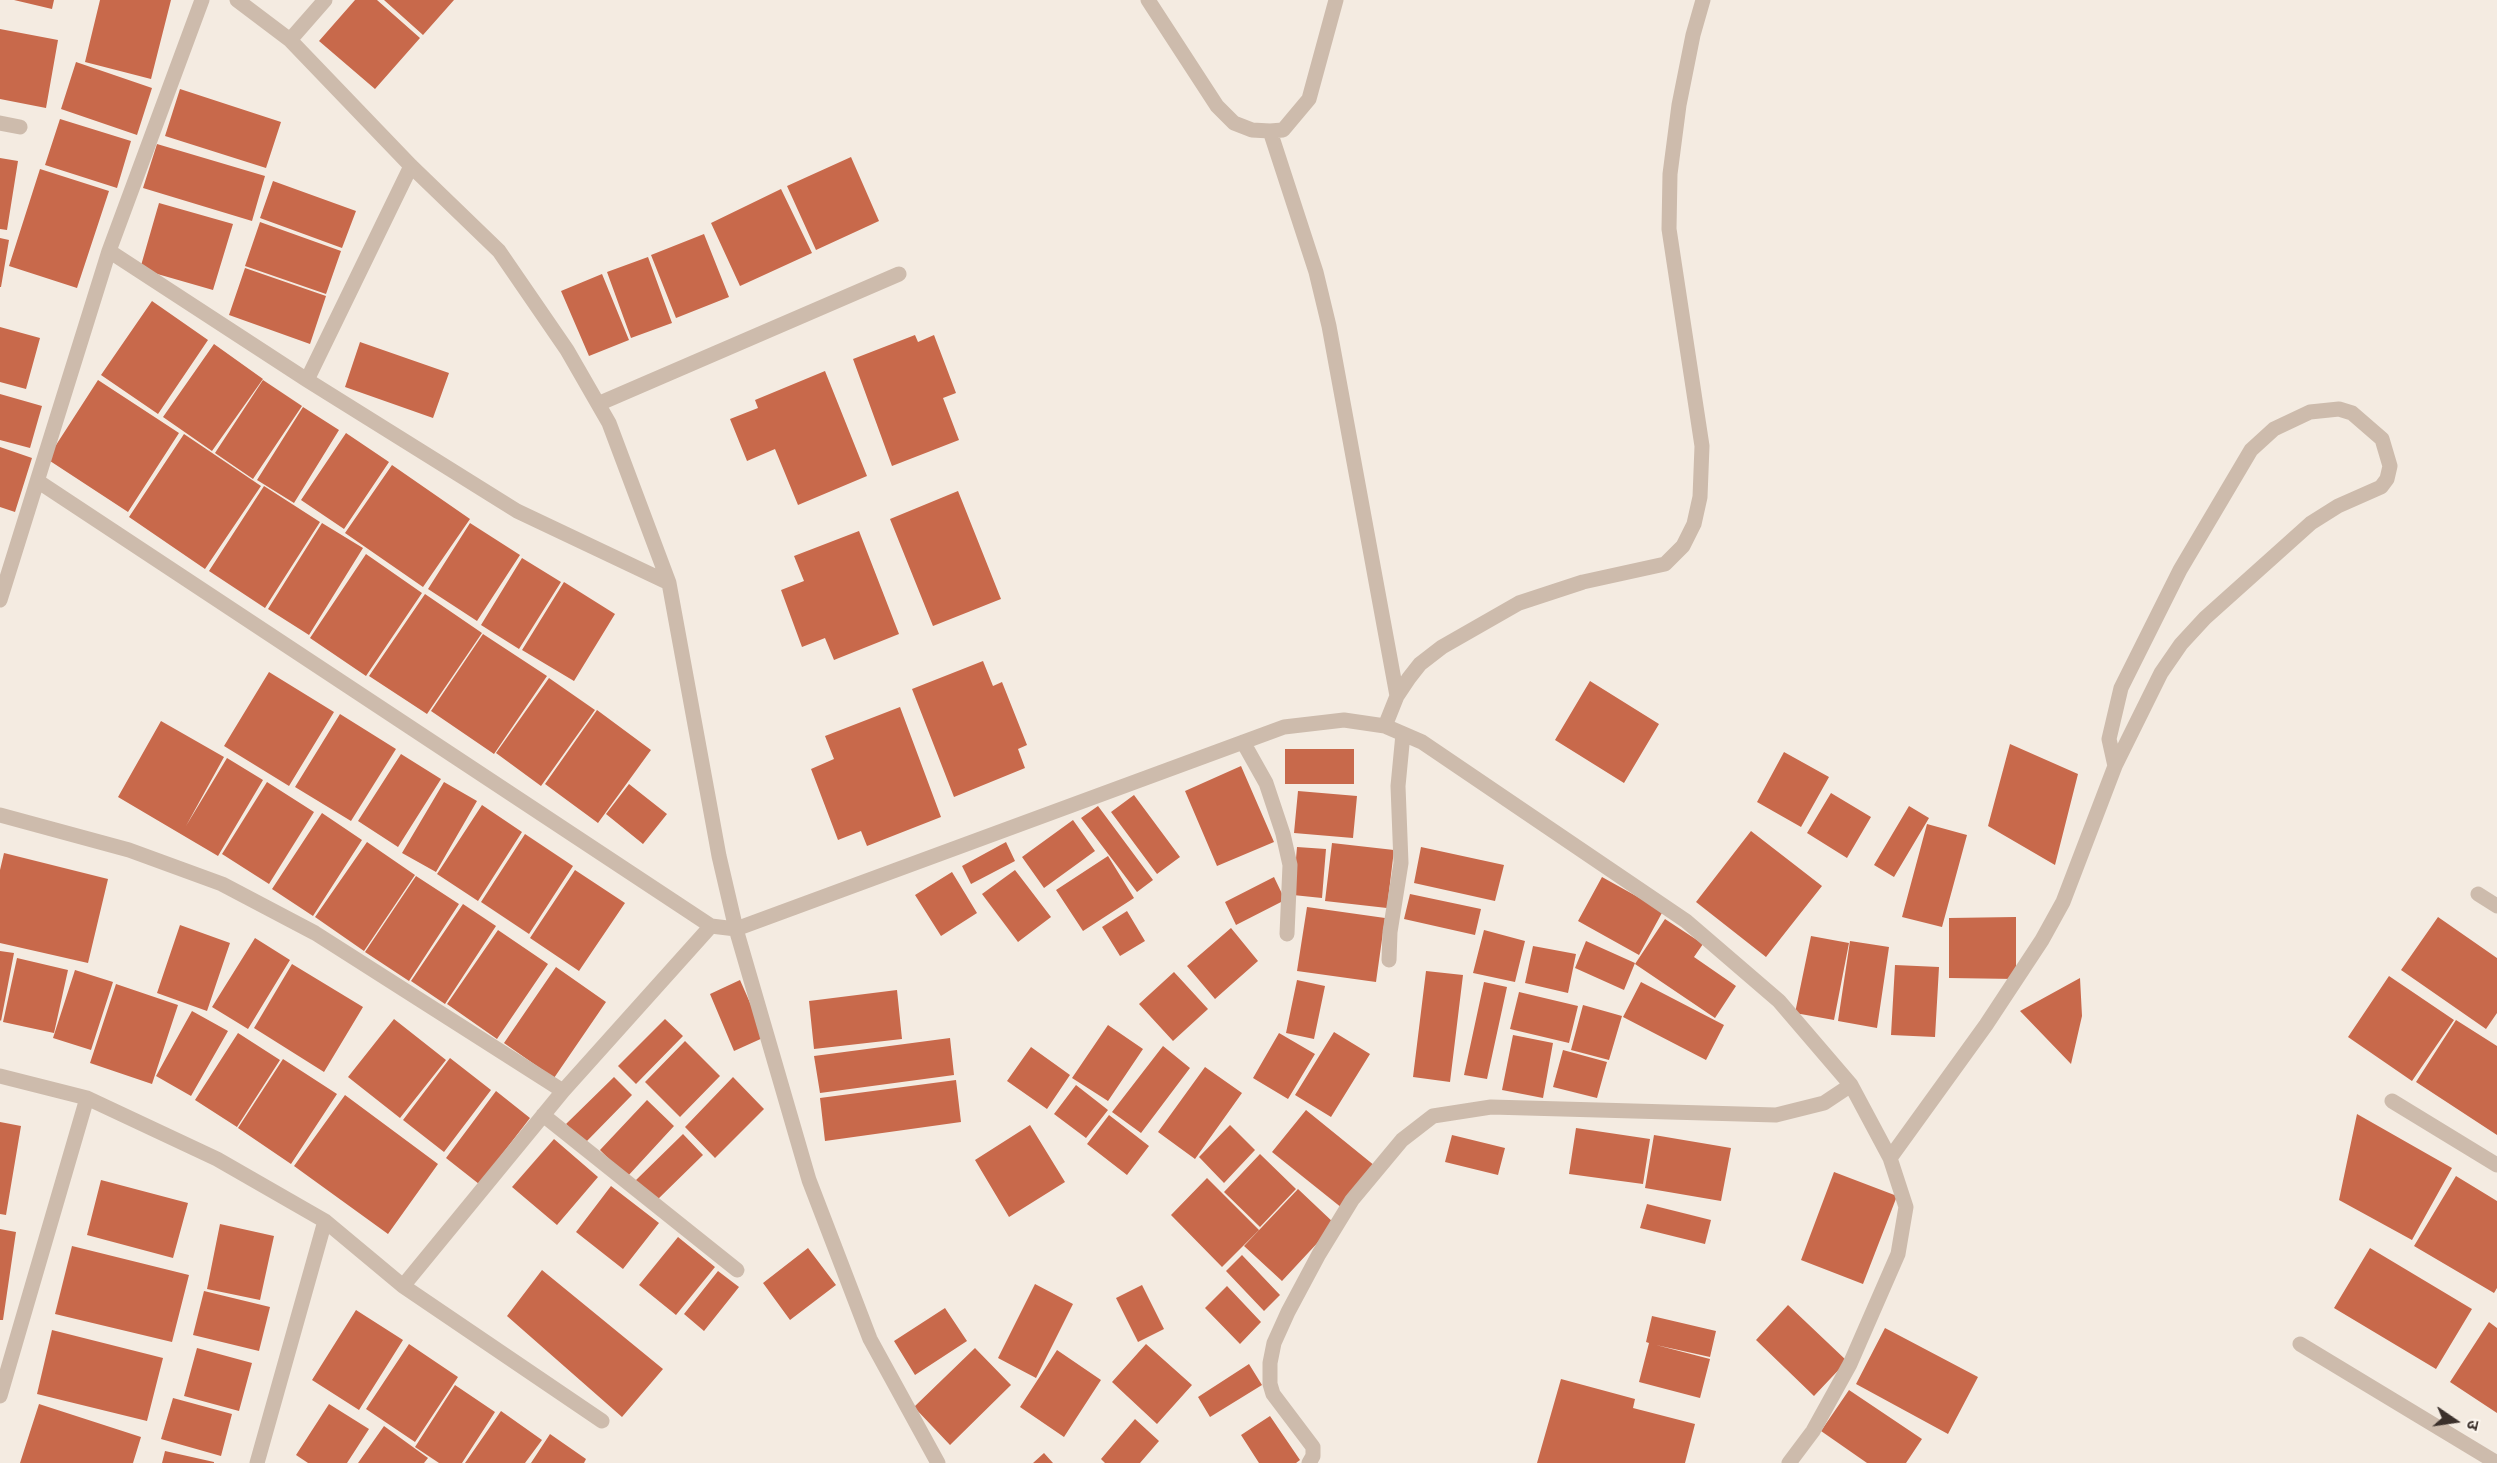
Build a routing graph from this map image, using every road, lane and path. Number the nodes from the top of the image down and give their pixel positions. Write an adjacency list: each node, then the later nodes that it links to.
1 (202, 0): 12 (street)
2 (237, 0): 7 (street)
3 (325, 0): 7 (street)
4 (1148, 0): 10 (street)
5 (1336, 0): 10 (street)
6 (1703, 0): 19 (street)
7 (290, 40): 11 (street)
8 (0, 123): 9 (street)
9 (20, 127)
10 (1270, 131): 19 (street)
11 (411, 166): 14 (street); 15 (street)
12 (109, 251): 14 (street); 16 (street)
13 (899, 274): 15 (street)
14 (307, 380): 17 (street)
15 (598, 404): 17 (street)
16 (39, 482): 18 (street); 27 (street)
17 (669, 583): 28 (street)
18 (0, 600)
19 (1397, 696): 20 (street)
20 (1385, 726): 21 (street); 22 (street)
21 (1403, 734): 30 (street); 32 (street)
22 (1243, 742): 28 (street); 29 (street)
23 (2115, 766): 23 (street); 37 (street)
24 (0, 815): 33 (street)
25 (2478, 894): 26 (street)
26 (2497, 906)
27 (711, 927): 28 (street); 33 (street)
28 (736, 929): 47 (street)
29 (1287, 934)
30 (1389, 960)
31 (0, 1076): 34 (street)
32 (1851, 1085): 37 (street); 48 (street)
33 (563, 1091): 36 (street)
34 (87, 1098): 39 (street); 43 (street)
35 (2392, 1101): 38 (street)
36 (543, 1115): 40 (street); 41 (street)
37 (1890, 1158): 49 (street)
38 (2497, 1165)
39 (325, 1221): 41 (street); 46 (street)
40 (737, 1270)
41 (403, 1287): 45 (street)
42 (2300, 1344): 50 (street)
43 (7, 1346): 44 (street)
44 (0, 1396)
45 (602, 1421)
46 (257, 1463)
47 (938, 1463)
48 (1309, 1463)
49 (1789, 1463)
50 (2497, 1463)

